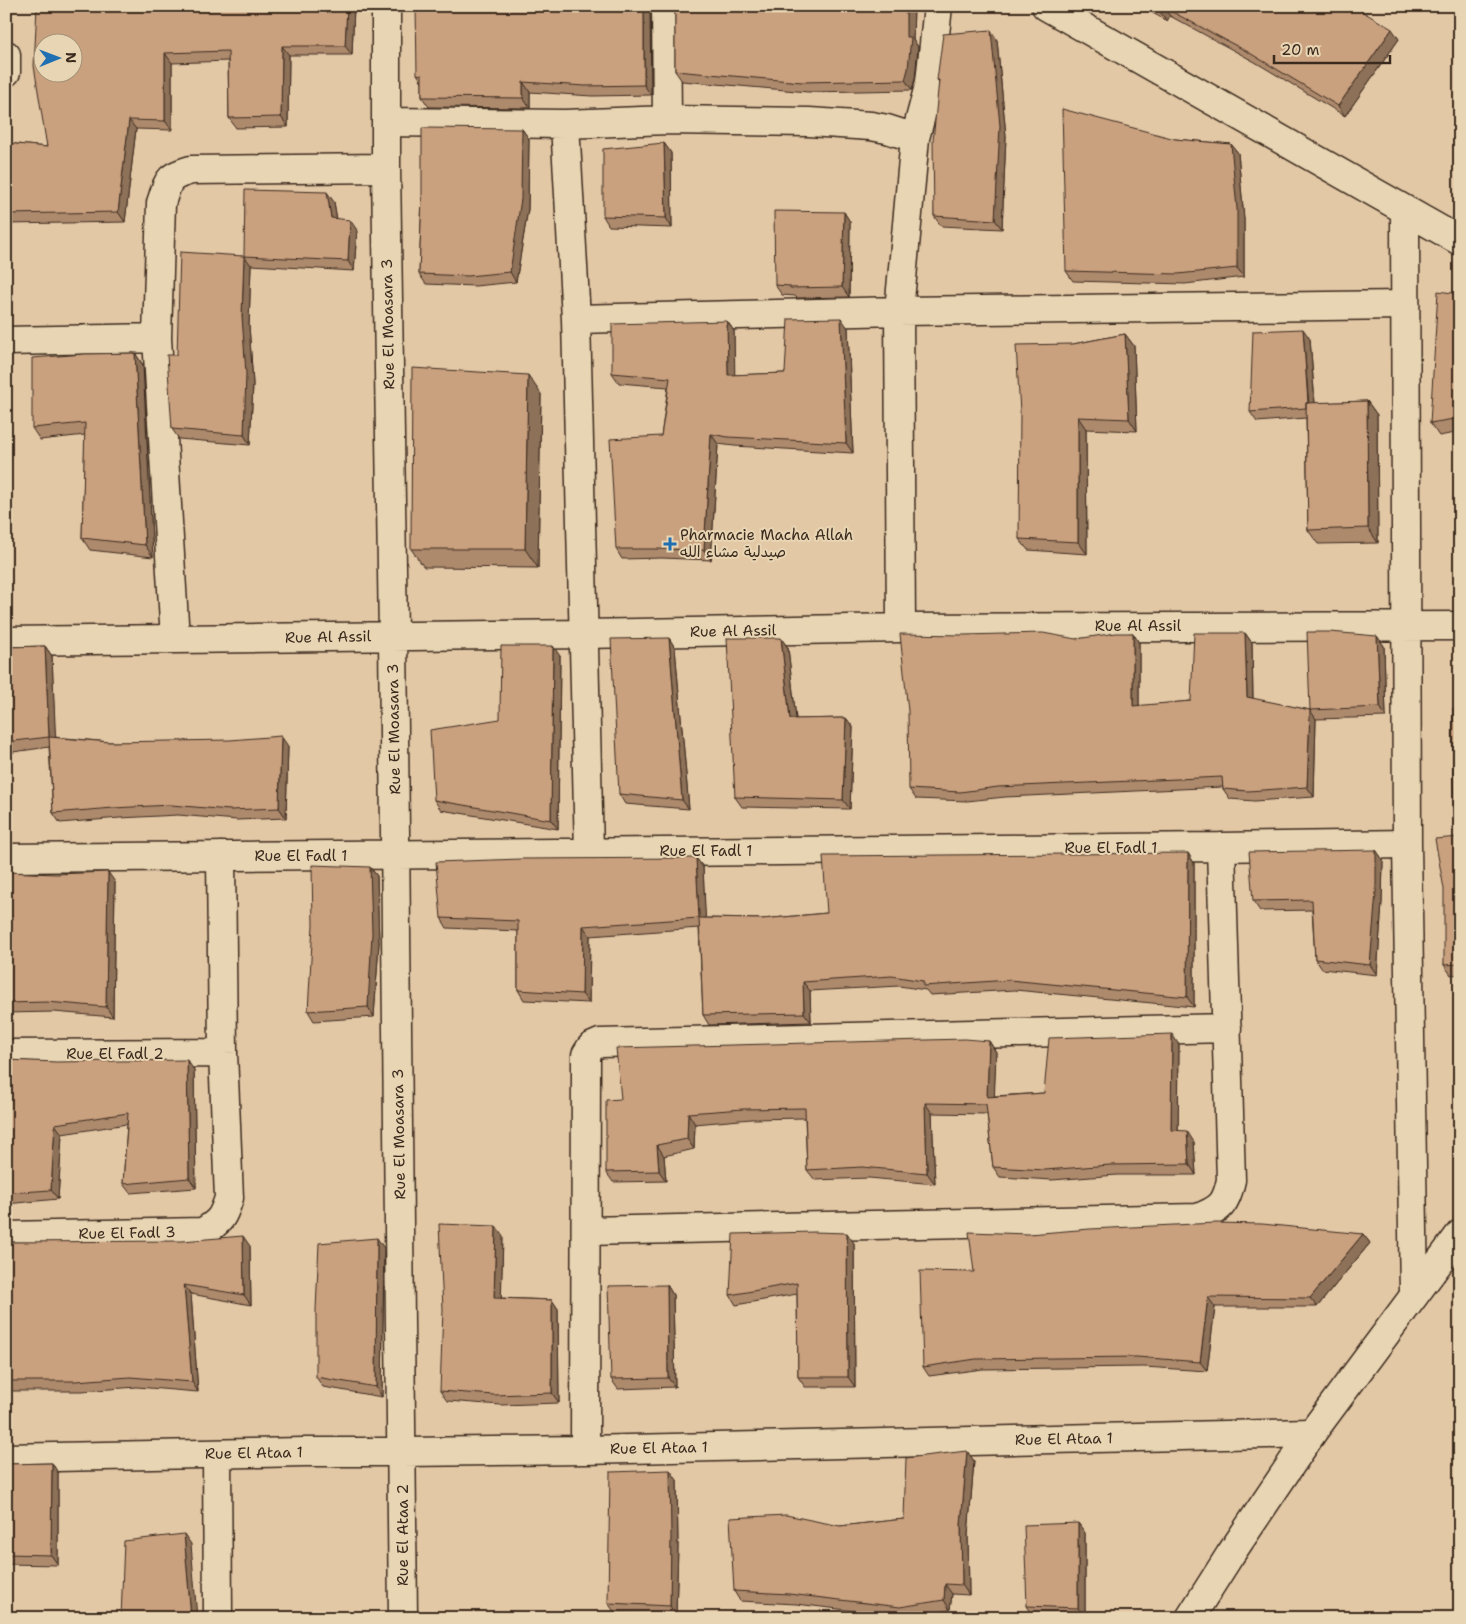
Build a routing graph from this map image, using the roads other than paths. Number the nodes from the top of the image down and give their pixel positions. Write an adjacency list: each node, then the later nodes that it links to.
1 (386, 6): 8 (street, Rue El Moasara 3)
2 (666, 6): 7 (street)
3 (938, 6): 10 (street)
4 (1046, 6): 12 (street)
5 (6, 55): 6 (street)
6 (6, 72)
7 (667, 120): 9 (street); 10 (street)
8 (386, 122): 9 (street); 11 (street, Rue El Moasara 3)
9 (565, 124): 16 (street)
10 (915, 138): 15 (street)
11 (386, 168): 17 (street); 23 (street, Rue El Moasara 3)
12 (1405, 210): 13 (street); 14 (street)
13 (1460, 241)
14 (1405, 305): 15 (street); 19 (street)
15 (899, 311): 16 (street); 21 (street)
16 (576, 319): 22 (street)
17 (157, 338): 18 (street); 24 (street)
18 (6, 341)
19 (1406, 625): 20 (street, Rue Al Assil); 21 (street, Rue Al Assil); 26 (street)
20 (1460, 626)
21 (902, 628): 22 (street, Rue Al Assil)
22 (584, 634): 23 (street, Rue Al Assil); 28 (street)
23 (393, 636): 24 (street, Rue Al Assil); 29 (street, Rue El Moasara 3)
24 (176, 639): 25 (street, Rue Al Assil)
25 (6, 640)
26 (1407, 844): 27 (street, Rue El Fadl 1); 38 (street)
27 (1222, 847): 28 (street, Rue El Fadl 1); 32 (street)
28 (589, 852): 29 (street, Rue El Fadl 1)
29 (396, 855): 30 (street, Rue El Fadl 1); 41 (street, Rue El Moasara 3)
30 (221, 856): 31 (street, Rue El Fadl 1); 33 (street)
31 (6, 858)
32 (1227, 1028): 35 (street); 35 (street)
33 (223, 1053): 34 (street, Rue El Fadl 2); 37 (street, Rue El Fadl 3)
34 (6, 1054)
35 (586, 1231): 40 (street)
36 (1460, 1234): 38 (street)
37 (6, 1236)
38 (1414, 1295): 39 (street)
39 (1312, 1433): 40 (street, Rue El Ataa 1); 46 (street)
40 (585, 1450): 41 (street, Rue El Ataa 1)
41 (402, 1452): 42 (street, Rue El Ataa 1); 45 (street, Rue El Ataa 2)
42 (217, 1454): 43 (street, Rue El Ataa 1); 44 (street)
43 (6, 1458)
44 (218, 1618)
45 (403, 1618)
46 (1190, 1618)

